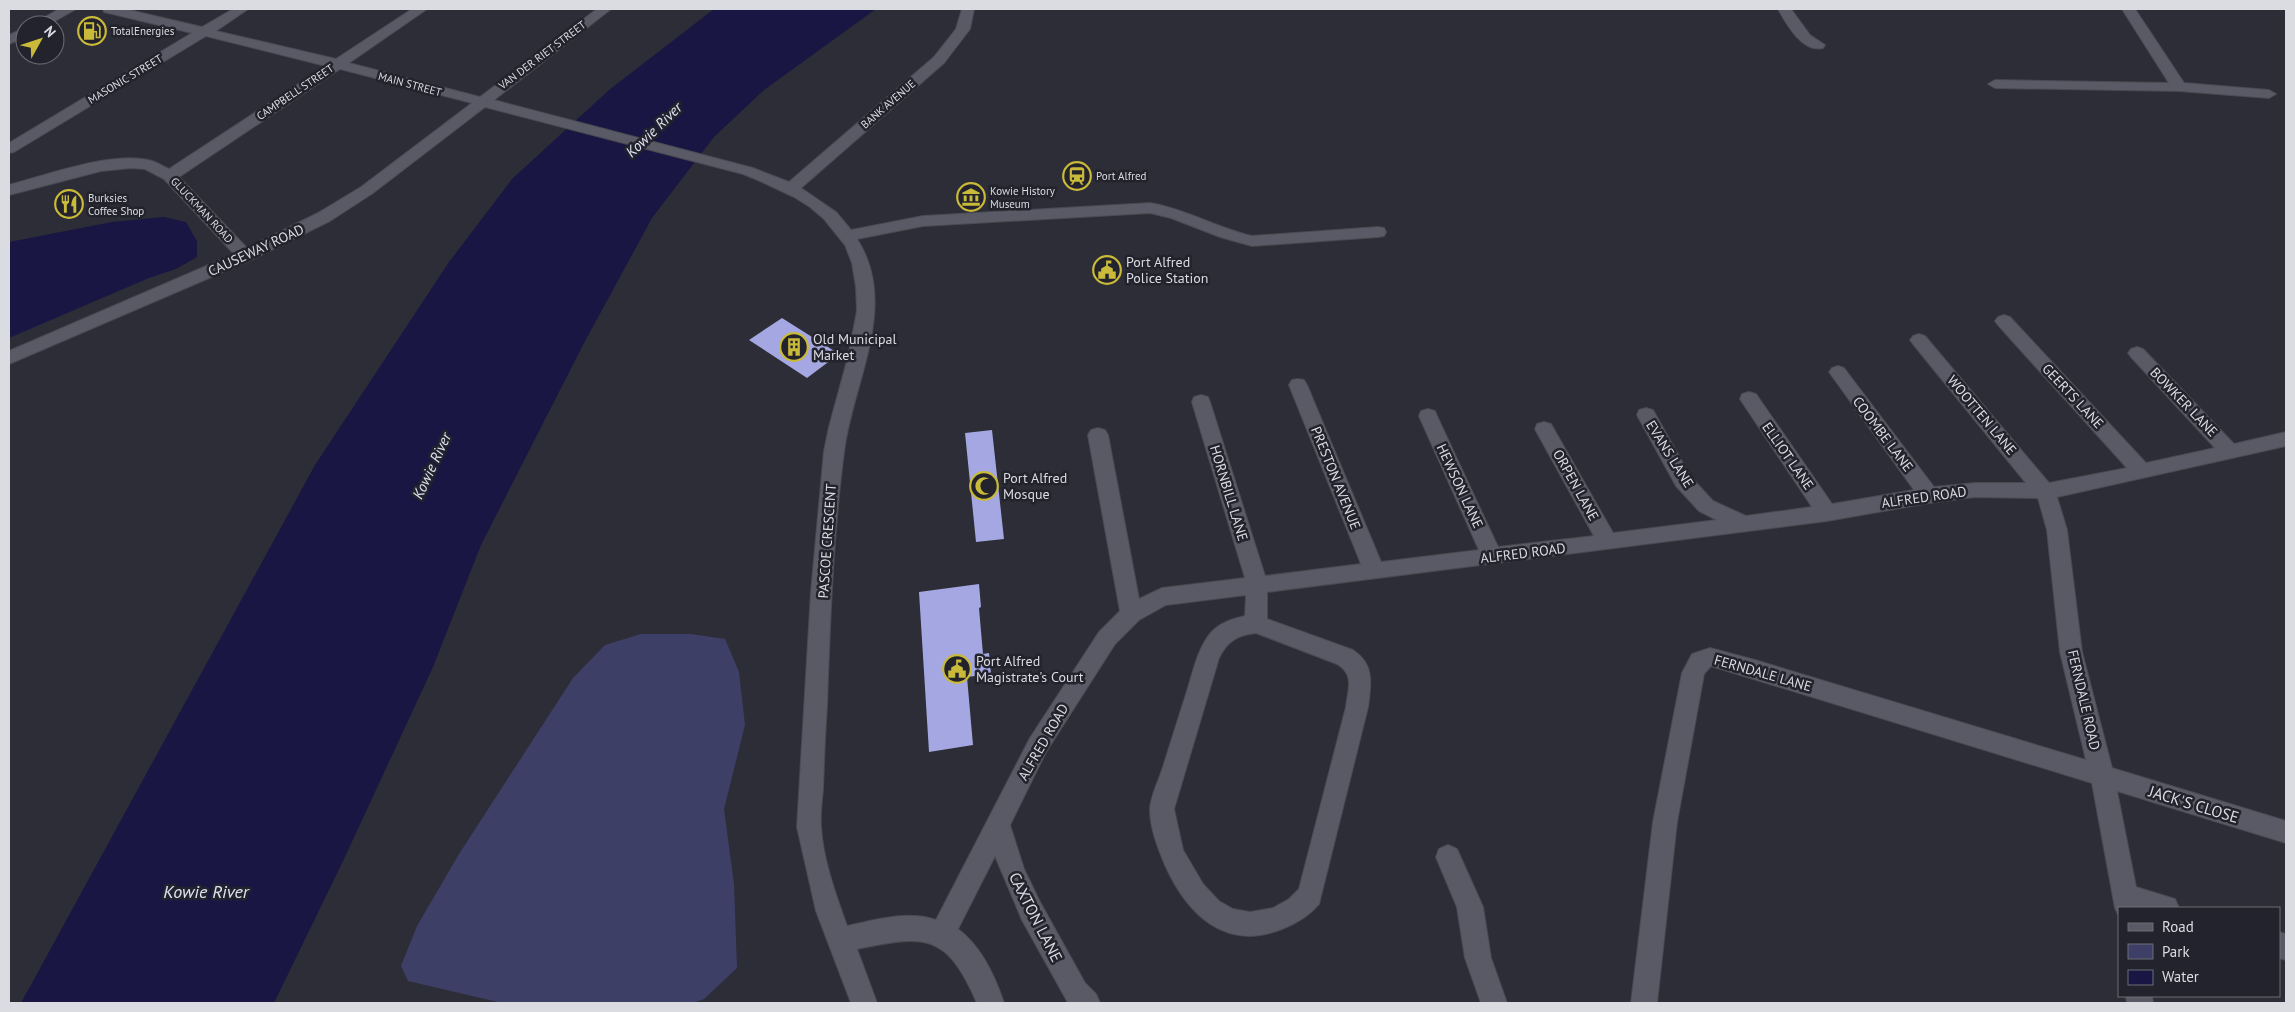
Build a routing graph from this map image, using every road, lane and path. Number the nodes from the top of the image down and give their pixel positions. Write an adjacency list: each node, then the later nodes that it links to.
1 (69, 9): 9 (street)
2 (109, 9): 10 (street, MAIN STREET)
3 (242, 9): 10 (street, MASONIC STREET)
4 (420, 9): 12 (street, CAMPBELL STREET)
5 (605, 9): 16 (street, VAN DER RIET STREET)
6 (968, 9): 20 (street, BANK AVENUE)
7 (1784, 9): 11 (street)
8 (2128, 9): 14 (street)
9 (57, 15)
10 (202, 32): 12 (street, MAIN STREET); 17 (street, MASONIC STREET)
11 (1818, 45)
12 (337, 64): 16 (street, MAIN STREET); 19 (street, CAMPBELL STREET)
13 (1995, 84): 14 (street)
14 (2179, 87): 15 (street)
15 (2269, 94)
16 (480, 102): 18 (street, MAIN STREET); 24 (street, CAUSEWAY ROAD)
17 (9, 149)
18 (712, 161): 20 (street, PASCOE CRESCENT)
19 (170, 176): 21 (street, GLUCKMAN ROAD); 24 (street, GLUCKMAN ROAD)
20 (792, 188): 23 (street, PASCOE CRESCENT)
21 (9, 190)
22 (1378, 232): 23 (street)
23 (848, 236): 57 (street, PASCOE CRESCENT)
24 (245, 256): 28 (street, CAUSEWAY ROAD)
25 (2004, 321): 39 (street, GEERTS LANE)
26 (1918, 340): 40 (street, WOOTTEN LANE)
27 (2137, 353): 38 (street, BOWKER LANE)
28 (9, 358)
29 (1838, 372): 41 (street, COOMBE LANE)
30 (1298, 385): 46 (street, PRESTON AVENUE)
31 (1749, 399): 42 (street, ELLIOT LANE)
32 (1201, 402): 47 (street, HORNBILL LANE)
33 (1646, 415): 43 (street, EVANS LANE)
34 (1428, 416): 45 (street, HEWSON LANE)
35 (1544, 428): 44 (street, ORPEN LANE)
36 (1098, 435): 48 (street)
37 (2286, 439): 38 (street, ALFRED ROAD)
38 (2230, 451): 39 (street, ALFRED ROAD)
39 (2142, 471): 40 (street, ALFRED ROAD)
40 (2044, 491): 41 (street, ALFRED ROAD); 50 (street, FERNDALE ROAD)
41 (1928, 495): 42 (street, ALFRED ROAD)
42 (1827, 513): 43 (street, ALFRED ROAD)
43 (1745, 524): 44 (street, ALFRED ROAD)
44 (1608, 542): 45 (street, ALFRED ROAD)
45 (1492, 556): 46 (street, ALFRED ROAD)
46 (1374, 570): 47 (street, ALFRED ROAD)
47 (1257, 584): 48 (street, ALFRED ROAD); 49 (street, HORNBILL LANE)
48 (1131, 614): 51 (street, ALFRED ROAD)
49 (1256, 624): 49 (street)
50 (2102, 776): 52 (street, JACK'S CLOSE); 54 (street, FERNDALE ROAD); 62 (street, FERNDALE LANE)
51 (998, 825): 56 (street, ALFRED ROAD); 60 (street, CAXTON LANE)
52 (2286, 832)
53 (1448, 857): 61 (street)
54 (2128, 902): 55 (street)
55 (2160, 907)
56 (942, 935): 57 (street); 59 (street)
57 (840, 940): 58 (street, PASCOE CRESCENT)
58 (864, 1003)
59 (991, 1003)
60 (1087, 1003)
61 (1494, 1003)
62 (1644, 1003)

